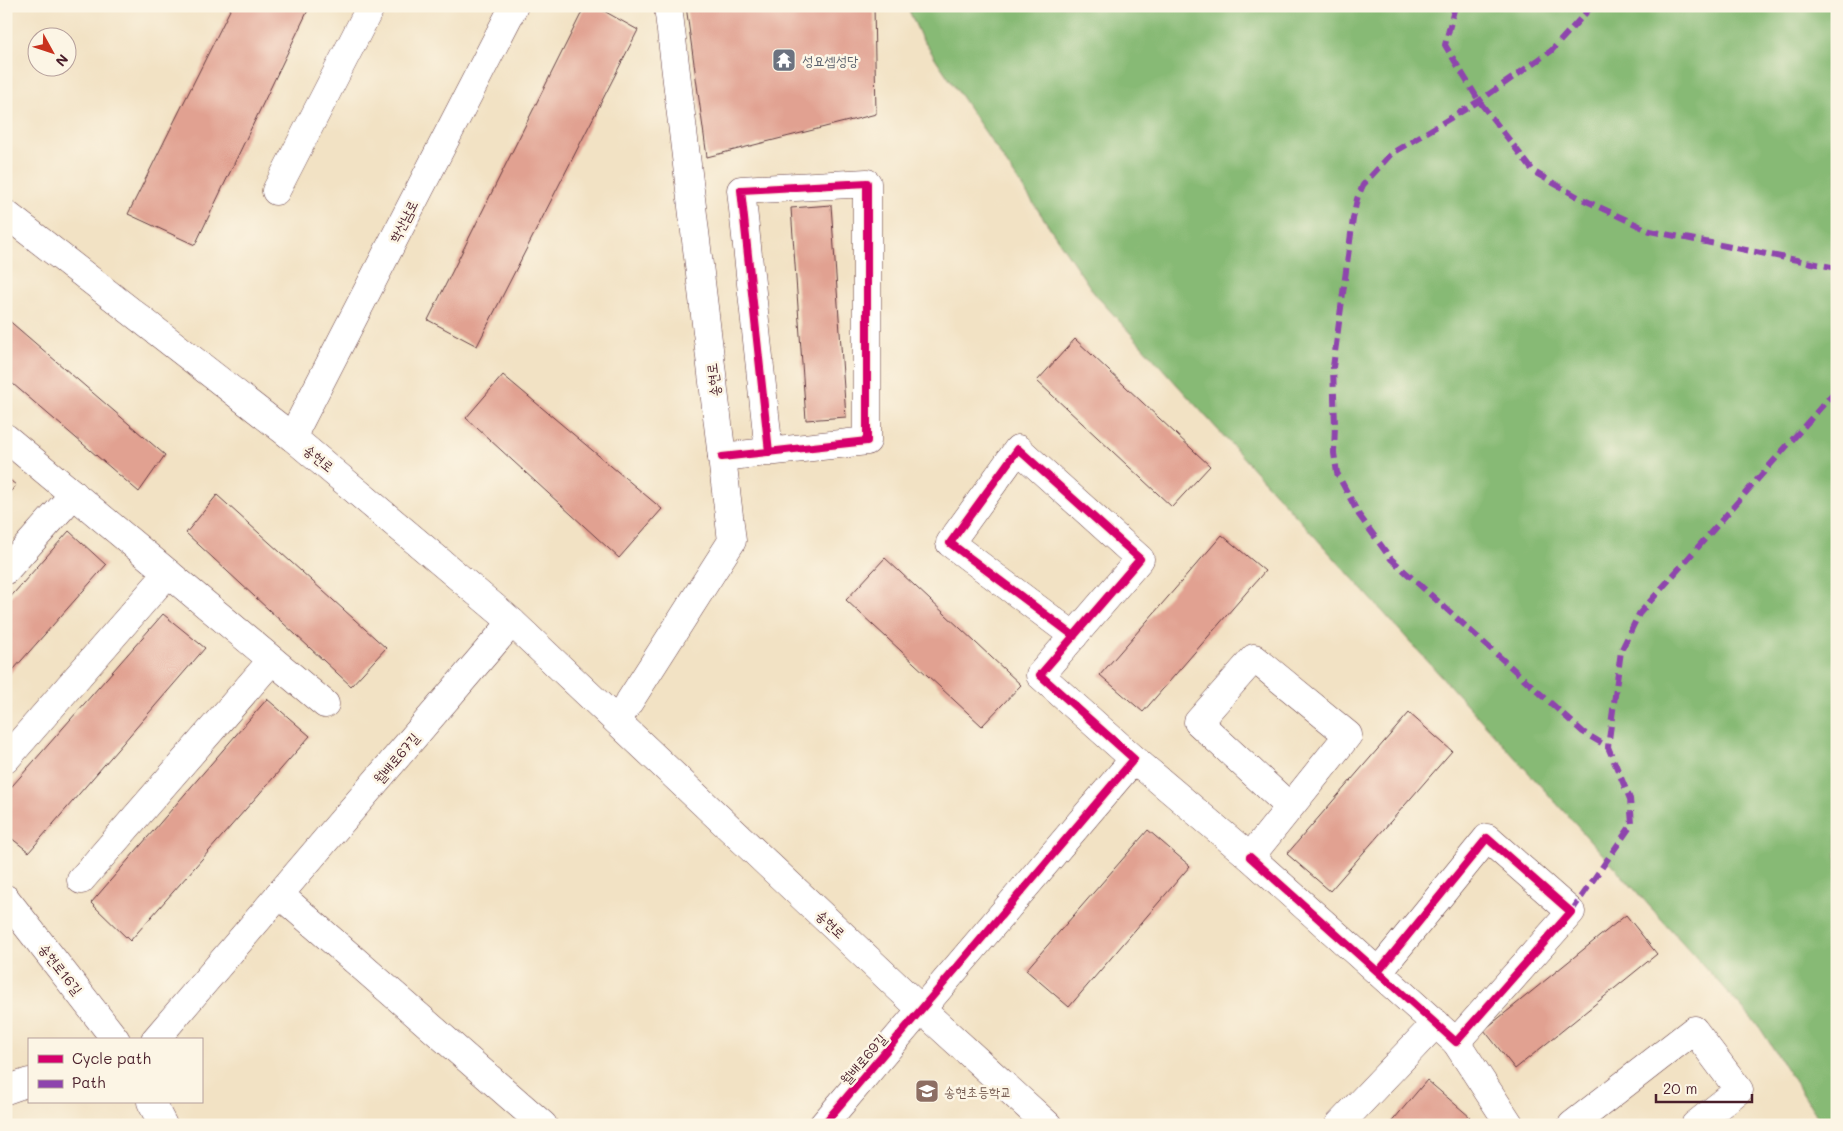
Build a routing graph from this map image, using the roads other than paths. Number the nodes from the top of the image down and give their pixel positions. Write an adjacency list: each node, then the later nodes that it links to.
1 (371, 6): 4 (street)
2 (514, 6): 6 (street, 학산남로)
3 (668, 6): 9 (street, 송현로)
4 (276, 191)
5 (6, 214): 6 (street, 송현로)
6 (292, 436): 13 (street, 송현로)
7 (6, 438): 10 (street)
8 (769, 452): 8 (street); 9 (street)
9 (722, 457): 17 (street, 송현로)
10 (74, 494): 11 (street); 12 (street)
11 (6, 570)
12 (168, 573): 15 (street); 18 (street)
13 (512, 622): 17 (street, 송현로); 23 (street, 월배로67길)
14 (1074, 636): 14 (street); 19 (street)
15 (272, 660): 16 (street); 22 (street)
16 (325, 704)
17 (617, 721): 26 (street, 송현로)
18 (6, 759)
19 (1134, 759): 21 (street); 26 (street, 월배로69길)
20 (1290, 807): 20 (street); 21 (street)
21 (1250, 856): 25 (street)
22 (81, 880)
23 (279, 894): 29 (street, 월배로67길); 35 (street)
24 (6, 899): 28 (street, 송현로16길)
25 (1378, 972): 27 (street); 30 (street)
26 (922, 1010): 36 (street, 월배로69길); 37 (street, 송현로)
27 (1436, 1023): 30 (street); 38 (street)
28 (114, 1038)
29 (157, 1038)
30 (1456, 1042): 39 (street)
31 (28, 1082): 32 (street)
32 (6, 1090)
33 (153, 1104): 34 (street)
34 (163, 1125)
35 (543, 1125)
36 (822, 1125)
37 (1048, 1125)
38 (1339, 1125)
39 (1510, 1125)
40 (1572, 1125): 41 (street)
41 (1695, 1125)

